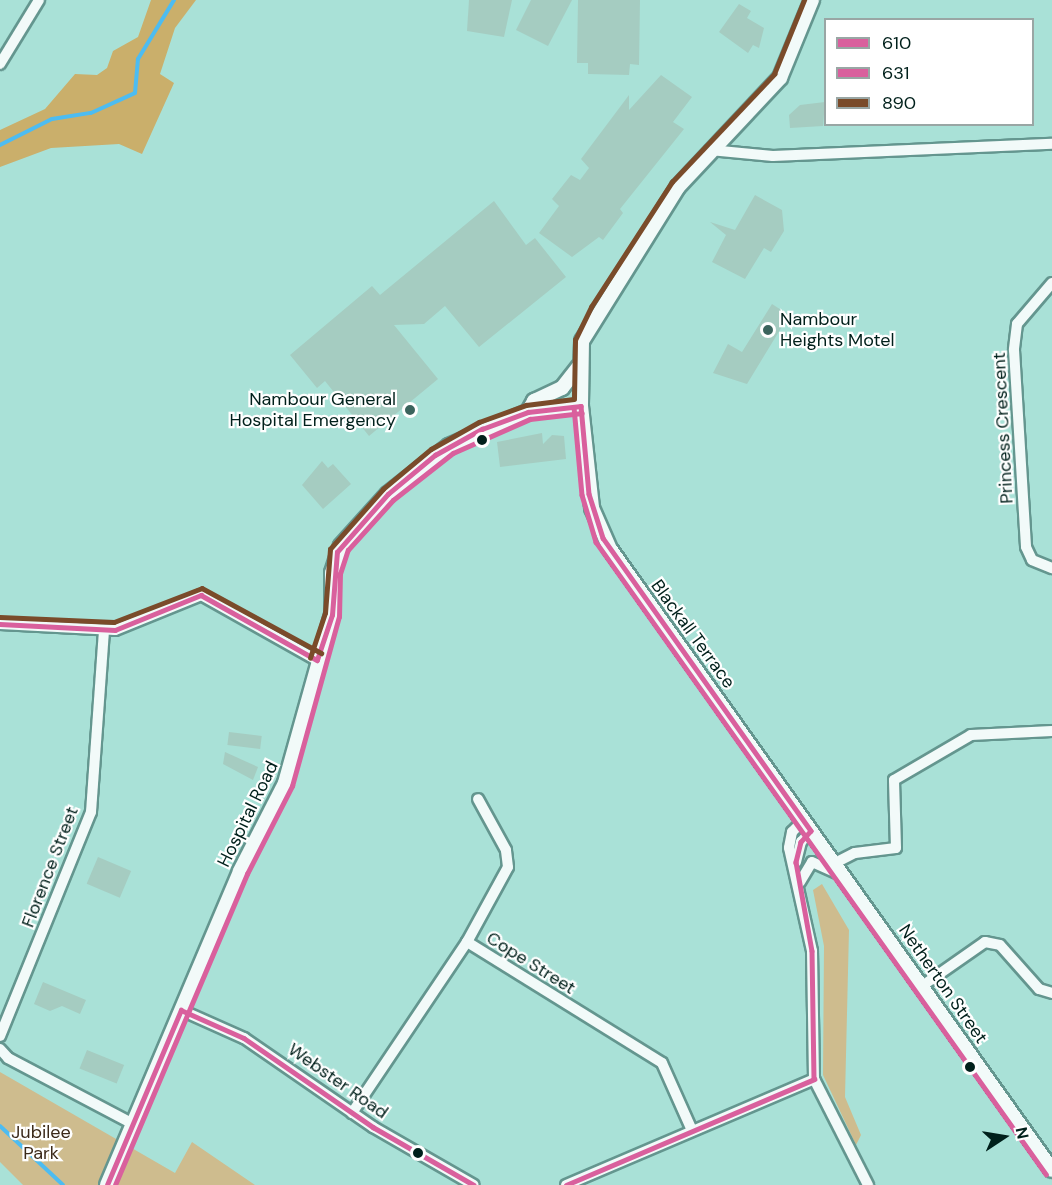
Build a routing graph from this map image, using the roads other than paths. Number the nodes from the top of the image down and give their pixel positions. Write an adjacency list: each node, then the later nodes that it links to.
1 (39, 0): 3 (street)
2 (812, 0): 5 (main road, Blackall Terrace)
3 (0, 64)
4 (1052, 144): 5 (street)
5 (710, 150): 7 (main road, Blackall Terrace)
6 (1052, 283): 10 (street, Princess Crescent)
7 (579, 366): 8 (main road, Blackall Terrace); 9 (main road)
8 (581, 406): 9 (main road, Hospital Road); 16 (main road, Blackall Terrace)
9 (528, 412): 13 (main road, Hospital Road)
10 (1052, 568)
11 (0, 624): 12 (street)
12 (104, 630): 13 (street); 24 (street, Florence Street)
13 (317, 660): 23 (main road, Hospital Road)
14 (1052, 731): 17 (street)
15 (478, 799): 20 (street)
16 (807, 826): 17 (main road, Netherton Street); 19 (street)
17 (835, 863): 18 (main road, Netherton Street)
18 (845, 878): 19 (street); 21 (main road, Netherton Street)
19 (800, 883): 26 (street)
20 (467, 942): 27 (street, Cope Street); 29 (street, Cope Street)
21 (922, 986): 22 (street); 30 (main road, Netherton Street)
22 (1052, 993)
23 (181, 1010): 27 (street, Webster Road); 28 (main road, Hospital Road)
24 (0, 1036)
25 (0, 1049): 28 (street)
26 (814, 1079): 29 (street); 34 (street)
27 (352, 1113): 32 (street, Webster Road)
28 (133, 1125): 31 (main road, Hospital Road)
29 (692, 1128): 33 (street)
30 (1052, 1170)
31 (107, 1185)
32 (474, 1185)
33 (566, 1185)
34 (868, 1185)

